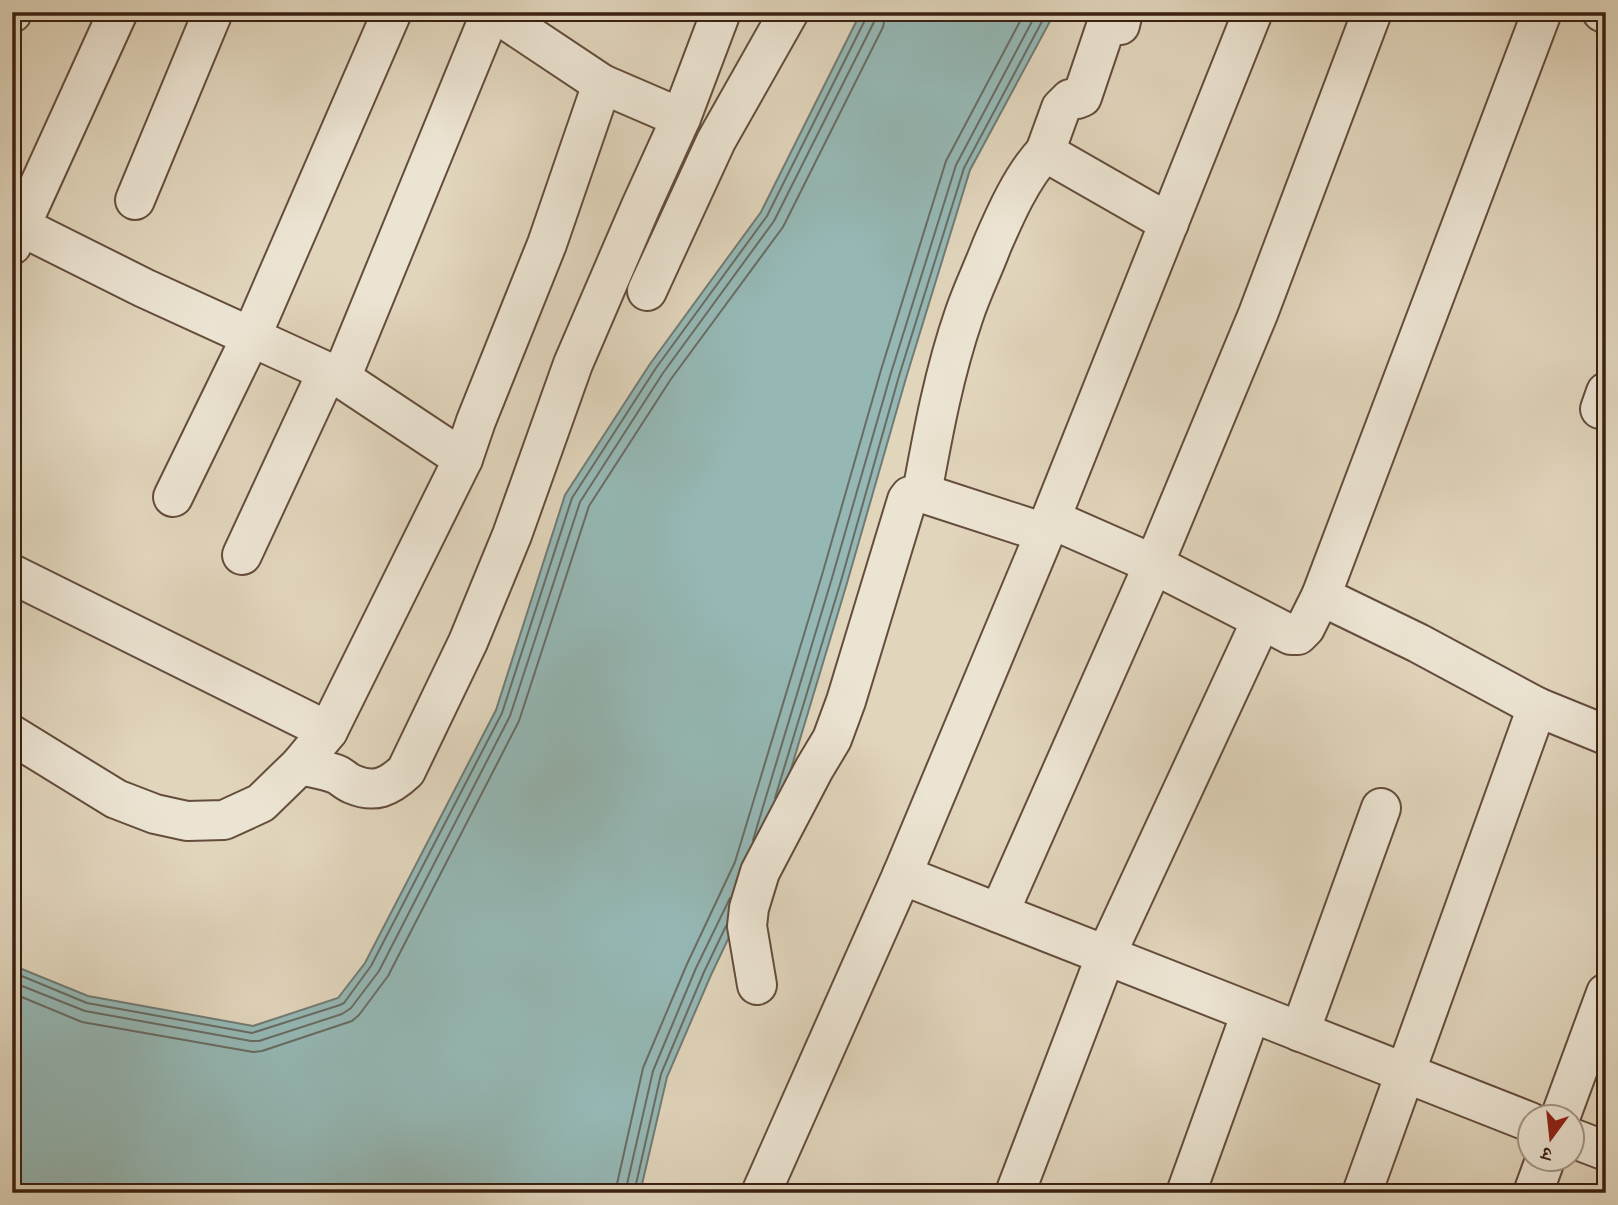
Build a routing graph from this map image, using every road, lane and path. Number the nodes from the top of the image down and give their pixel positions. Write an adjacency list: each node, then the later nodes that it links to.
1 (118, 12): 16 (street)
2 (213, 12): 14 (street)
3 (392, 12): 18 (street)
4 (493, 12): 11 (street); 19 (street)
5 (721, 12): 12 (street)
6 (789, 12): 17 (street)
7 (1123, 12): 13 (street)
8 (1253, 12): 15 (street)
9 (1372, 12): 25 (street)
10 (1542, 12): 27 (street)
11 (602, 84): 12 (street); 20 (street)
12 (681, 118): 33 (street)
13 (1045, 152): 15 (street); 21 (street)
14 (135, 200)
15 (1169, 223): 23 (street)
16 (15, 231): 18 (street)
17 (647, 291)
18 (251, 337): 19 (street); 22 (street)
19 (334, 375): 20 (street); 24 (street)
20 (463, 459): 30 (street)
21 (922, 493): 23 (street); 38 (street)
22 (173, 497)
23 (1048, 526): 25 (street); 35 (street)
24 (242, 555)
25 (1153, 564): 28 (street); 36 (street)
26 (12, 574): 30 (street)
27 (1321, 596): 28 (street); 29 (street)
28 (1261, 621): 37 (street)
29 (1537, 707): 32 (street); 42 (street)
30 (328, 731): 33 (street)
31 (12, 735): 33 (street)
32 (1606, 735)
33 (300, 765)
34 (1381, 808): 41 (street)
35 (902, 875): 36 (street); 48 (street)
36 (999, 913): 37 (street)
37 (1106, 955): 40 (street); 49 (street)
38 (757, 985)
39 (1606, 993): 43 (street)
40 (1251, 1013): 41 (street); 50 (street)
41 (1300, 1032): 42 (street)
42 (1406, 1073): 44 (street); 51 (street)
43 (1565, 1104)
44 (1516, 1116)
45 (1586, 1143): 46 (street)
46 (1606, 1151)
47 (1540, 1174): 52 (street)
48 (761, 1193)
49 (1015, 1193)
50 (1186, 1193)
51 (1362, 1193)
52 (1533, 1193)

